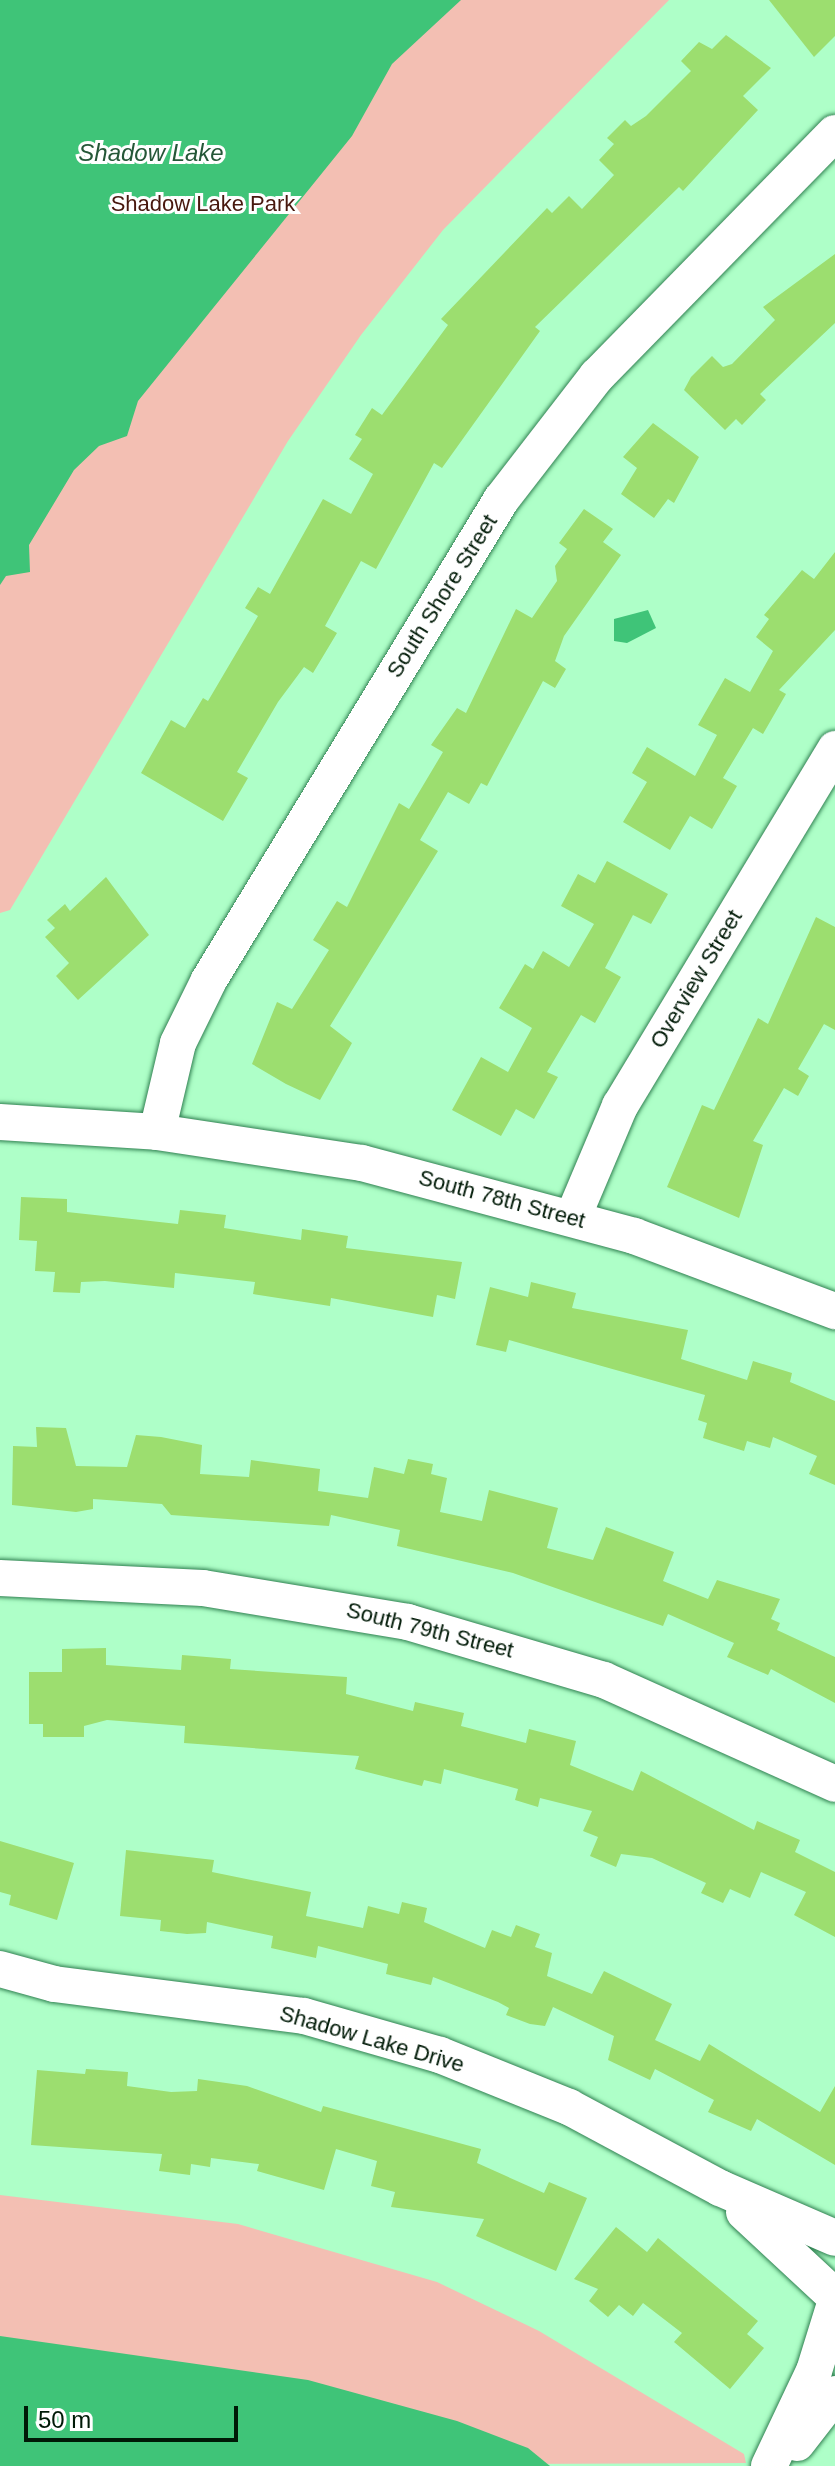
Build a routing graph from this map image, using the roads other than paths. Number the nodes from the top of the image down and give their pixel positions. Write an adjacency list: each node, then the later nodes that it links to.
1 (835, 133): 4 (street, South Shore Street)
2 (835, 749): 5 (street, Overview Street)
3 (0, 1122): 4 (street)
4 (157, 1132): 5 (street, South 78th Street)
5 (573, 1217): 6 (street, South 78th Street)
6 (835, 1311)
7 (0, 1578): 8 (street, South 79th Street)
8 (835, 1784)
9 (0, 1969): 10 (street, Shadow Lake Drive)
10 (720, 2188): 11 (street, Shadow Lake Drive); 12 (street, Shadow Lake Drive)
11 (835, 2238)
12 (833, 2296): 14 (street)
13 (835, 2394): 15 (street)
14 (769, 2466)
15 (778, 2466)

